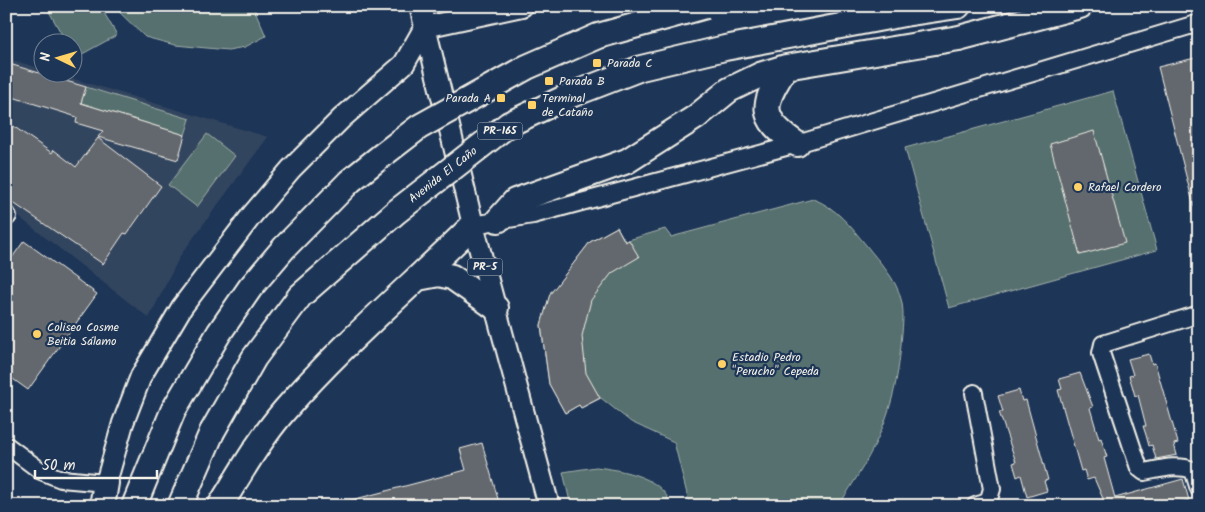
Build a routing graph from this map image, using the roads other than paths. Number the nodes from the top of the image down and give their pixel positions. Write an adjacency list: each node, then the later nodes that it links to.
1 (522, 6): 7 (main road)
2 (706, 6): 19 (highway, bridge)
3 (958, 6): 20 (highway, Avenida El Caño / PR-165, bridge)
4 (1080, 6): 8 (highway)
5 (421, 7): 7 (main road, PR-5)
6 (1199, 24): 9 (street)
7 (425, 27): 11 (main road, PR-5); 18 (main road)
8 (786, 67): 9 (highway); 10 (highway)
9 (797, 144): 10 (street)
10 (498, 220): 11 (street)
11 (473, 225): 12 (highway); 13 (main road, PR-5)
12 (418, 278): 13 (highway); 21 (highway)
13 (496, 308): 22 (main road, PR-5)
14 (1199, 314): 17 (street)
15 (974, 394): 23 (street)
16 (6, 445): 18 (street)
17 (1199, 488)
18 (104, 494)
19 (134, 506)
20 (180, 506)
21 (220, 506)
22 (549, 506)
23 (975, 506)

